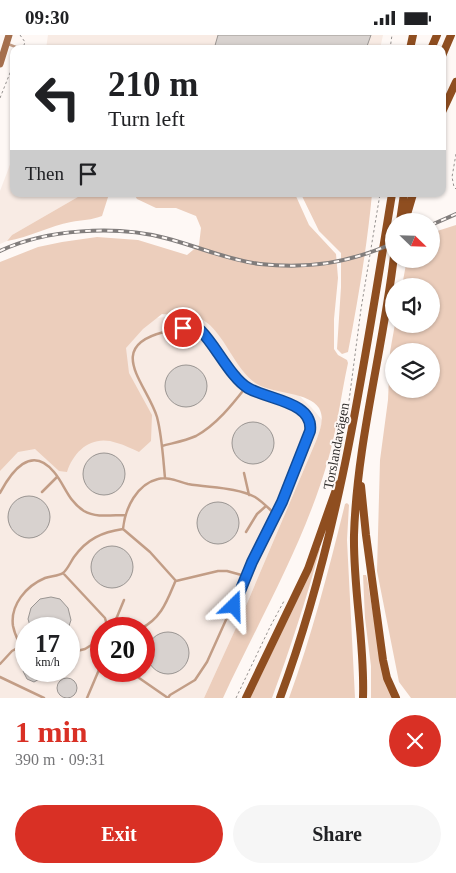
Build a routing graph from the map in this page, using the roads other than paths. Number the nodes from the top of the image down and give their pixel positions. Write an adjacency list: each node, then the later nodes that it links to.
1 (9, 35): 3 (street)
2 (451, 35): 5 (main road)
3 (6, 44): 4 (lane); 6 (street)
4 (10, 45)
5 (446, 47)
6 (0, 63)
7 (456, 82): 8 (main road)
8 (446, 103)
9 (387, 197): 13 (main road)
10 (392, 197): 14 (main road, Torslandavägen)
11 (404, 197): 15 (main road)
12 (412, 197): 16 (main road)
13 (387, 213)
14 (389, 213)
15 (401, 213)
16 (407, 213)
17 (385, 238): 22 (main road, Torslandavägen)
18 (392, 268): 21 (main road, Torslandavägen)
19 (246, 387): 20 (lane); 20 (lane); 31 (lane)
20 (162, 446): 25 (lane)
21 (359, 467): 52 (main road, Torslandavägen); 53 (main road)
22 (345, 471): 50 (main road); 51 (main road, Torslandavägen)
23 (244, 473): 28 (lane)
24 (57, 477): 26 (lane); 27 (lane); 30 (lane)
25 (165, 478): 28 (lane); 30 (lane)
26 (42, 492)
27 (0, 493)
28 (249, 495): 29 (lane)
29 (266, 506): 31 (lane); 33 (lane)
30 (125, 515): 32 (lane)
31 (276, 515): 35 (lane)
32 (123, 529): 34 (lane); 36 (lane)
33 (246, 532)
34 (63, 573): 38 (lane); 41 (lane)
35 (246, 576): 36 (lane); 49 (lane)
36 (176, 581): 40 (lane)
37 (124, 601): 39 (lane)
38 (104, 617)
39 (117, 617)
40 (155, 620)
41 (15, 632)
42 (15, 649): 43 (lane)
43 (0, 665)
44 (0, 677): 47 (lane)
45 (94, 682): 48 (lane)
46 (145, 682): 49 (lane)
47 (44, 698)
48 (87, 698)
49 (168, 698)
50 (246, 698)
51 (280, 698)
52 (363, 698)
53 (396, 698)

